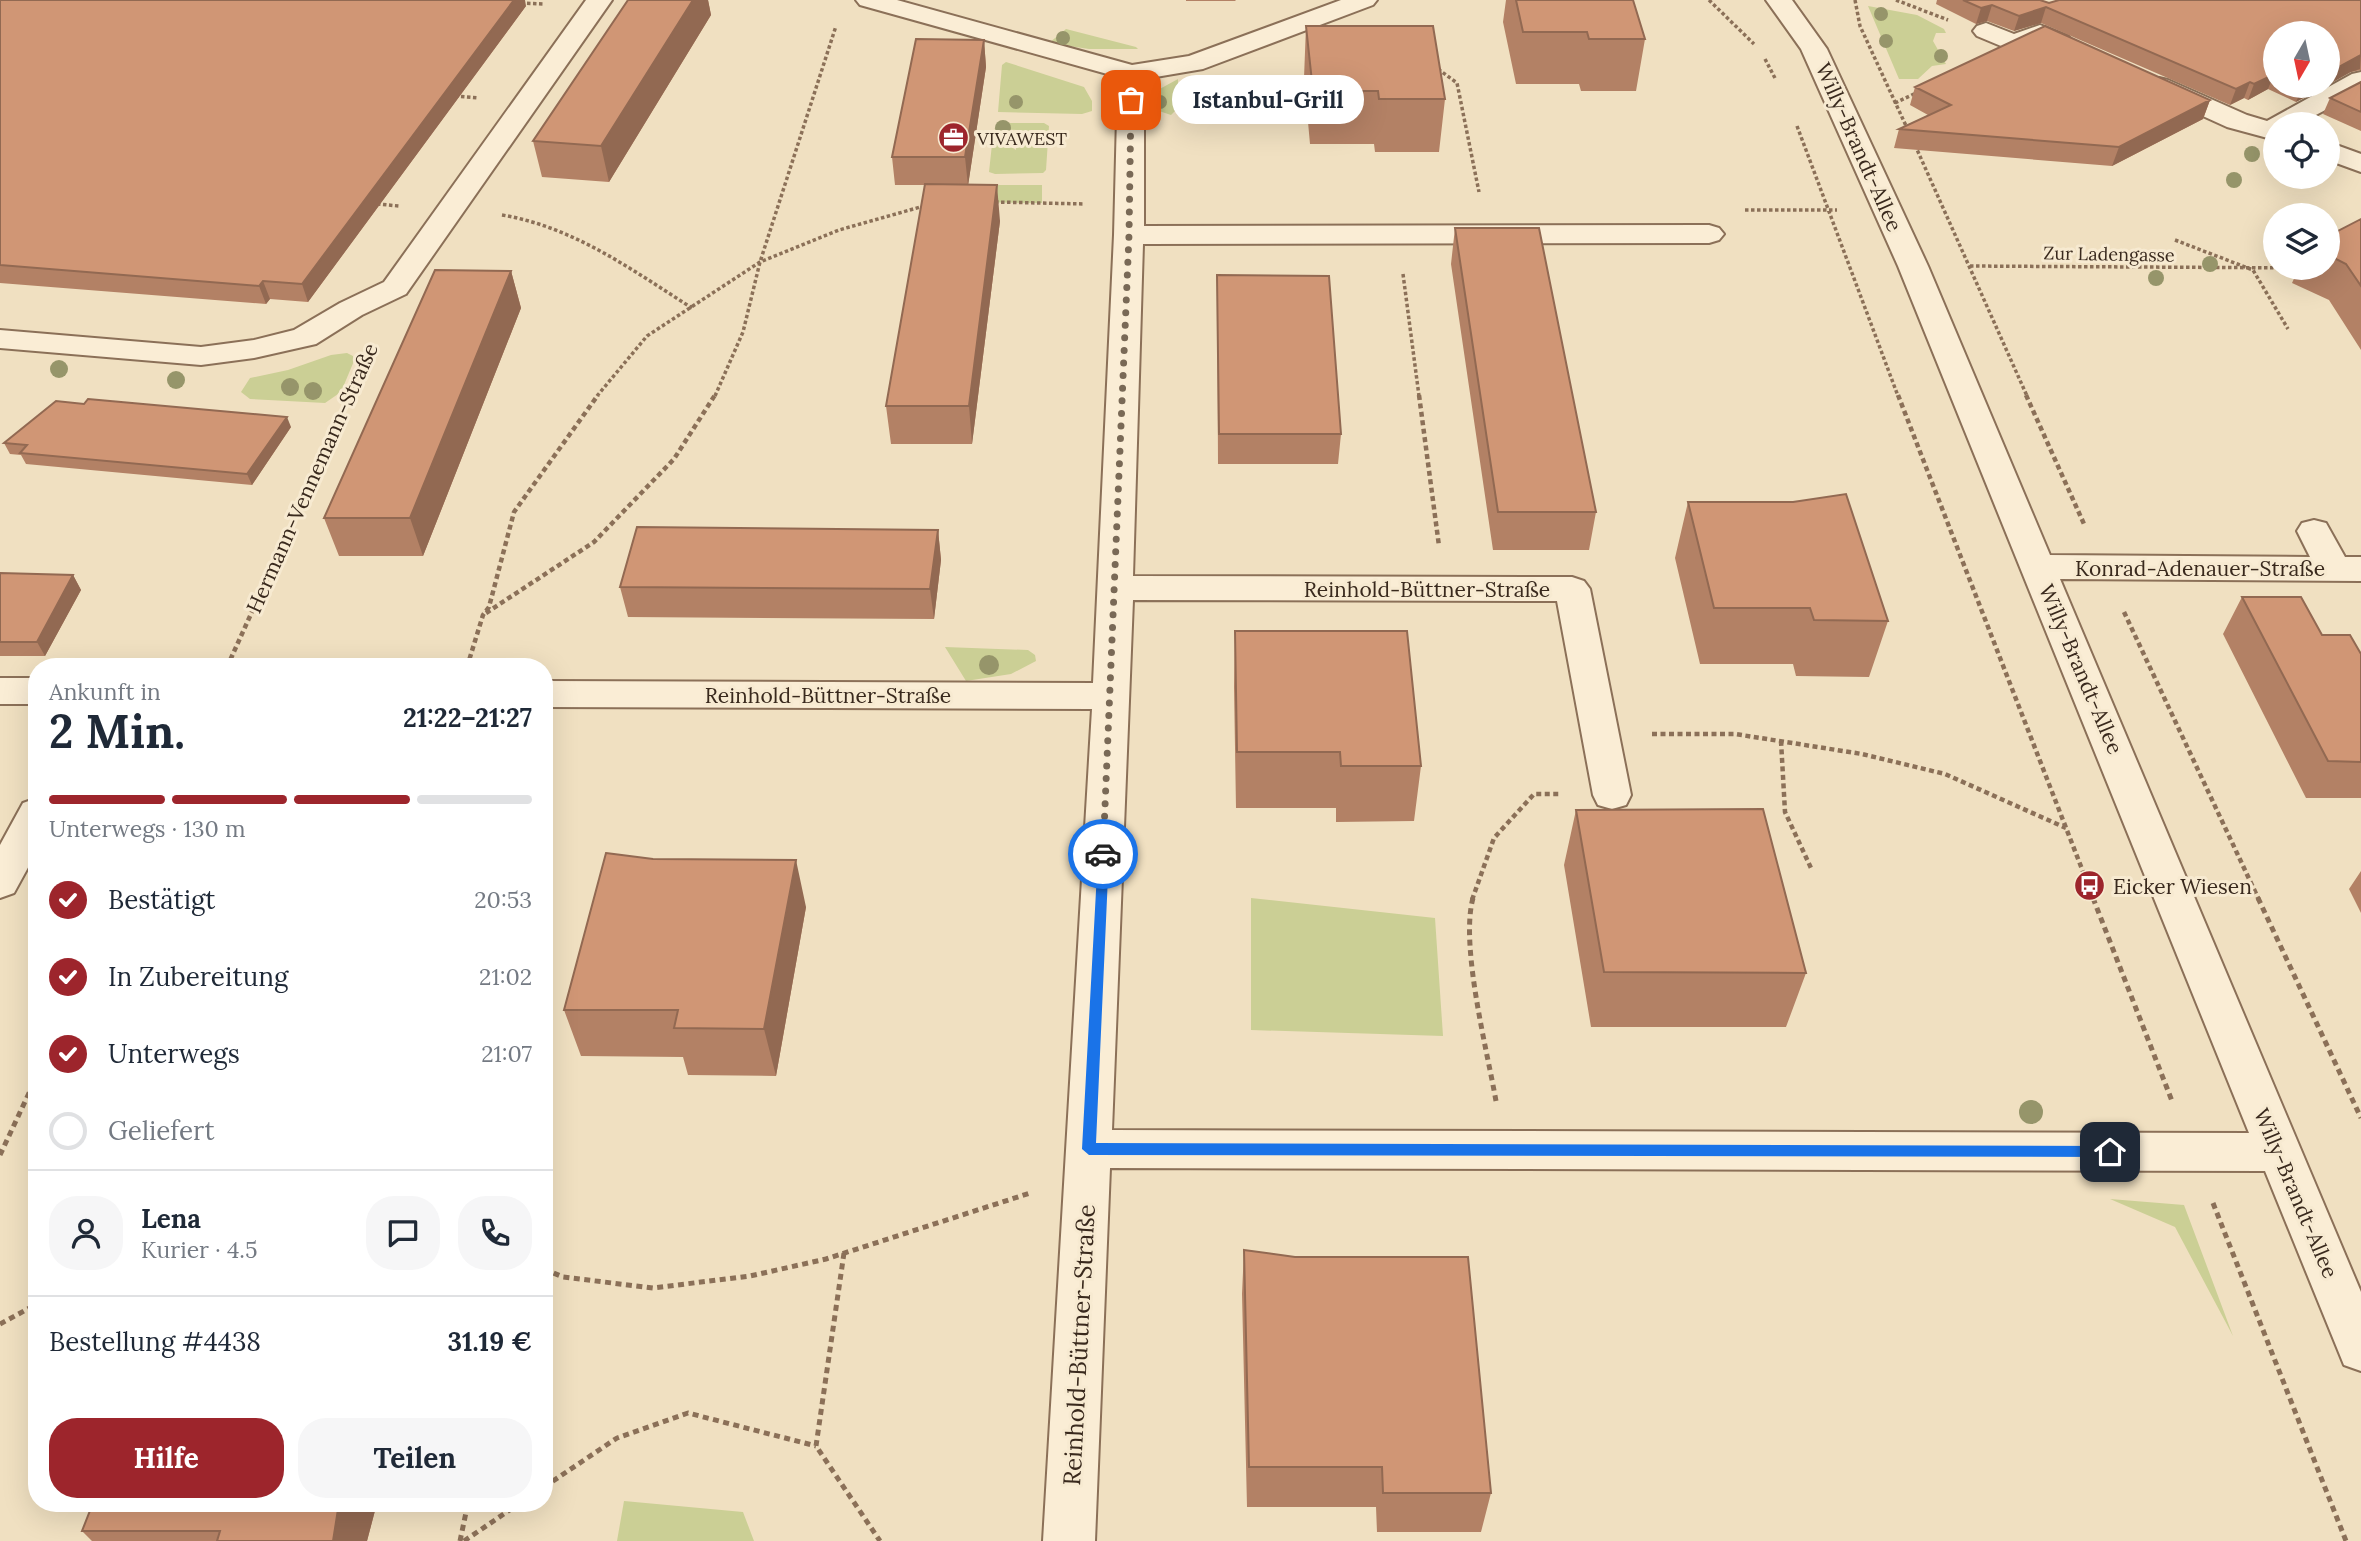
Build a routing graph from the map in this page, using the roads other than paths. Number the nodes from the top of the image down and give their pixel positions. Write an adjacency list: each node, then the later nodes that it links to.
1 (599, 0): 18 (street, Hermann-Vennemann-Straße)
2 (1364, 0): 9 (street)
3 (1779, 0): 7 (street, Willy-Brandt-Allee)
4 (874, 1): 9 (street)
5 (1810, 1): 7 (street)
6 (1986, 31): 8 (street)
7 (1814, 49): 20 (street, Willy-Brandt-Allee)
8 (2077, 50)
9 (1131, 73): 16 (street, Reinhold-Büttner-Straße)
10 (2139, 77): 13 (street)
11 (2361, 80): 12 (street)
12 (2303, 112)
13 (2263, 126)
14 (2340, 155): 15 (street)
15 (2361, 164)
16 (1129, 220): 17 (street); 23 (street, Reinhold-Büttner-Straße)
17 (1709, 234)
18 (0, 339)
19 (2314, 531): 22 (street)
20 (2038, 567): 21 (street, Konrad-Adenauer-Straße); 32 (street, Willy-Brandt-Allee)
21 (2230, 569): 22 (street, Konrad-Adenauer-Straße); 24 (street)
22 (2348, 569)
23 (1114, 589): 28 (street, Reinhold-Büttner-Straße); 29 (street, Reinhold-Büttner-Straße)
24 (2273, 603)
25 (0, 691): 26 (street)
26 (28, 691)
27 (553, 694): 28 (street, Reinhold-Büttner-Straße)
28 (1111, 696): 33 (street, Reinhold-Büttner-Straße)
29 (1612, 795)
30 (28, 830): 31 (street)
31 (0, 882)
32 (2279, 1152): 33 (street); 34 (street, Willy-Brandt-Allee)
33 (1088, 1162): 35 (street, Reinhold-Büttner-Straße)
34 (2361, 1349)
35 (1069, 1541)

